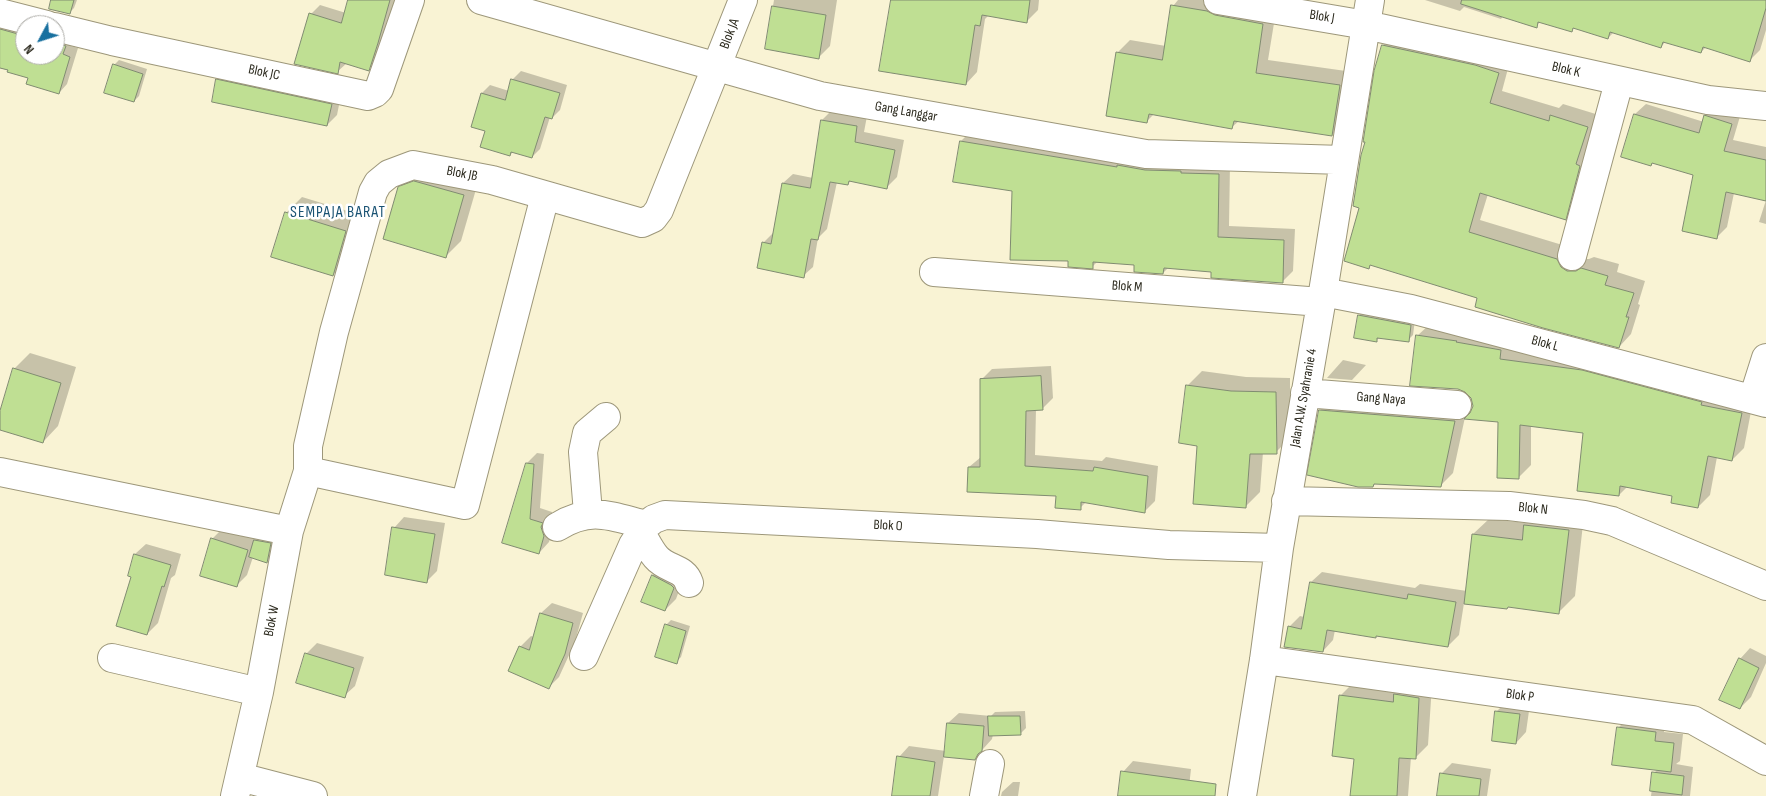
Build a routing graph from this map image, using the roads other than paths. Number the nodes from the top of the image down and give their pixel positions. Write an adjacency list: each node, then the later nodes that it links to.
1 (410, 0): 8 (street, Blok JC)
2 (481, 0): 9 (street, Gang Langgar)
3 (743, 0): 9 (street, Blok JA)
4 (1218, 0): 5 (street, Blok J)
5 (1368, 12): 10 (street, Blok K); 12 (street, Jalan A.W. Syahranie 4)
6 (0, 14): 7 (street)
7 (15, 18)
8 (65, 29)
9 (717, 68): 12 (street, Gang Langgar); 13 (street, Blok JB)
10 (1619, 82): 11 (street, Blok K); 14 (street)
11 (1766, 106)
12 (1343, 160): 16 (street, Jalan A.W. Syahranie 4)
13 (546, 196): 22 (street, Blok JB); 22 (street)
14 (1572, 256)
15 (934, 272): 16 (street, Blok M)
16 (1322, 297): 18 (street, Jalan A.W. Syahranie 4); 19 (street, Blok L)
17 (1766, 358): 19 (street)
18 (1305, 393): 20 (street, Gang Naya); 24 (street, Jalan A.W. Syahranie 4)
19 (1760, 401)
20 (1457, 405)
21 (606, 417): 25 (street)
22 (308, 458): 28 (street, Blok W)
23 (0, 472): 28 (street)
24 (1286, 501): 29 (street, Jalan A.W. Syahranie 4); 31 (street, Blok N)
25 (588, 513): 26 (street); 27 (street)
26 (557, 527)
27 (643, 529): 29 (street, Blok O); 30 (street); 32 (street)
28 (289, 531): 35 (street, Blok W)
29 (1279, 548): 34 (street, Jalan A.W. Syahranie 4)
30 (689, 583)
31 (1766, 586)
32 (584, 656)
33 (112, 658): 35 (street)
34 (1264, 660): 36 (street, Blok P); 41 (street, Jalan A.W. Syahranie 4)
35 (259, 692): 38 (street, Blok W)
36 (1766, 761)
37 (990, 764): 40 (street)
38 (237, 787): 39 (street)
39 (313, 796)
40 (984, 796)
41 (1242, 796)

